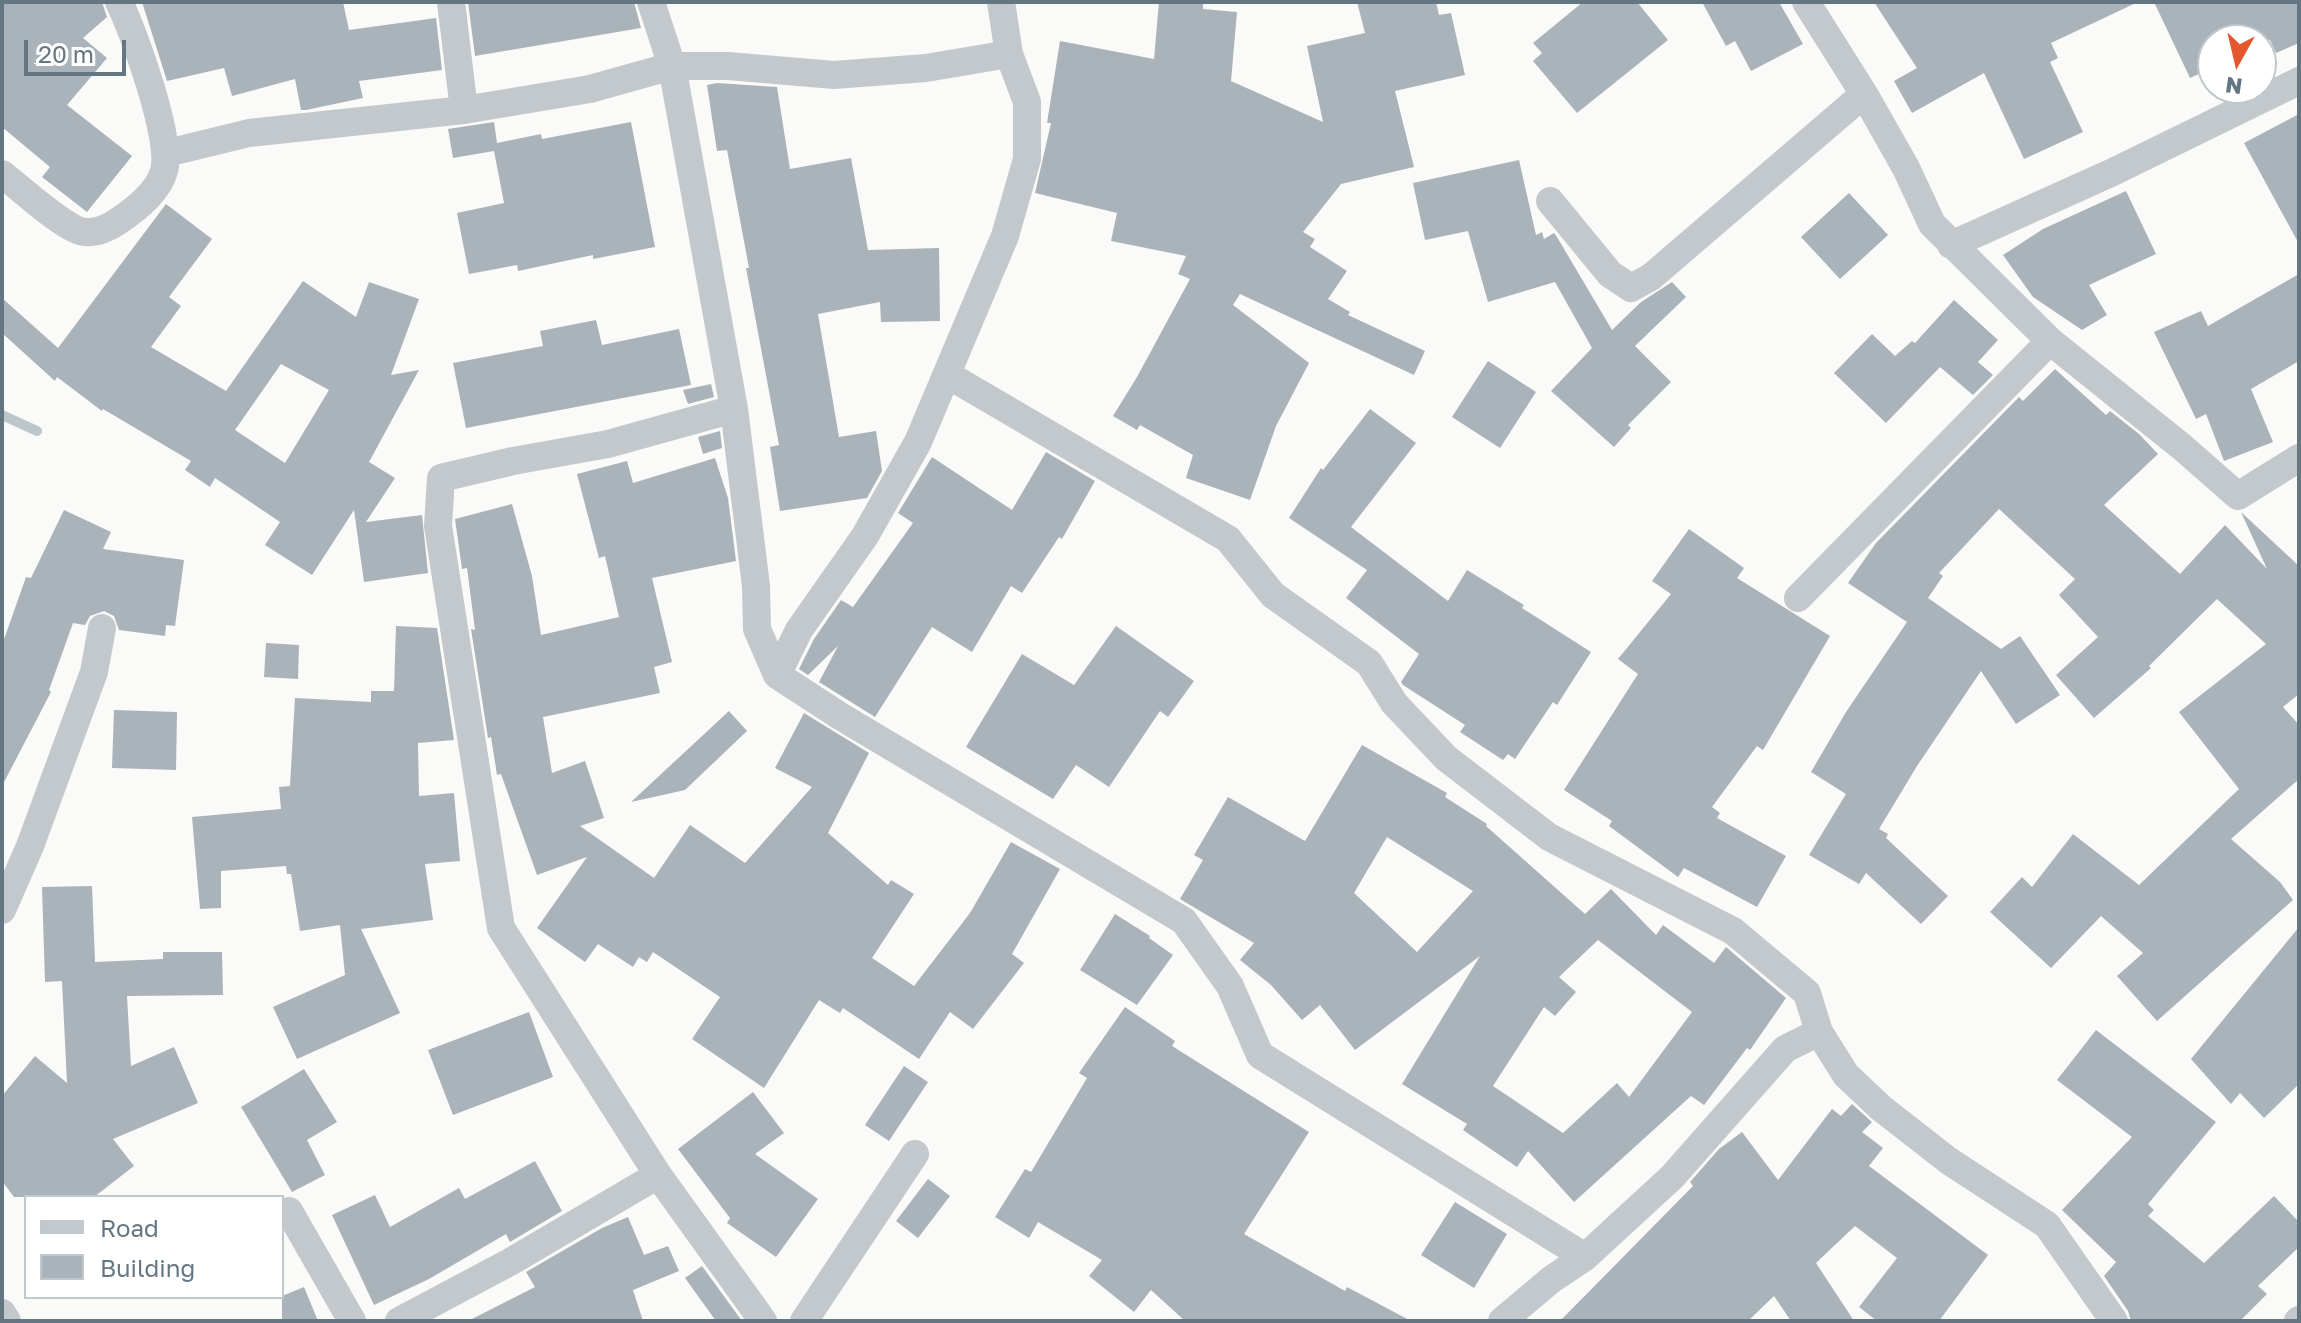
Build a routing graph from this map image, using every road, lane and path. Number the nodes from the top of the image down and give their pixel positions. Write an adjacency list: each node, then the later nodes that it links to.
1 (119, 2): 11 (street)
2 (451, 2): 10 (street)
3 (651, 2): 7 (street)
4 (1001, 2): 6 (street)
5 (1806, 2): 9 (street)
6 (1009, 54): 7 (street); 16 (street)
7 (672, 66): 10 (street); 17 (street)
8 (2299, 81): 14 (street)
9 (1864, 94): 13 (street); 14 (street)
10 (464, 110): 11 (street)
11 (167, 153): 12 (street)
12 (2, 174)
13 (1550, 201)
14 (1951, 245): 15 (street)
15 (2050, 341): 18 (street); 19 (street)
16 (948, 375): 21 (street); 23 (street)
17 (734, 409): 21 (street); 25 (street)
18 (2299, 458)
19 (1798, 598)
20 (102, 628): 22 (street)
21 (777, 675): 27 (street)
22 (2, 910)
23 (1819, 1032): 27 (street); 35 (street)
24 (915, 1154): 33 (street)
25 (658, 1175): 31 (street); 32 (street)
26 (289, 1211): 30 (street)
27 (1585, 1257): 34 (street)
28 (2, 1313): 29 (street)
29 (7, 1321)
30 (352, 1321)
31 (399, 1321)
32 (763, 1321)
33 (804, 1321)
34 (1502, 1321)
35 (2114, 1321)

